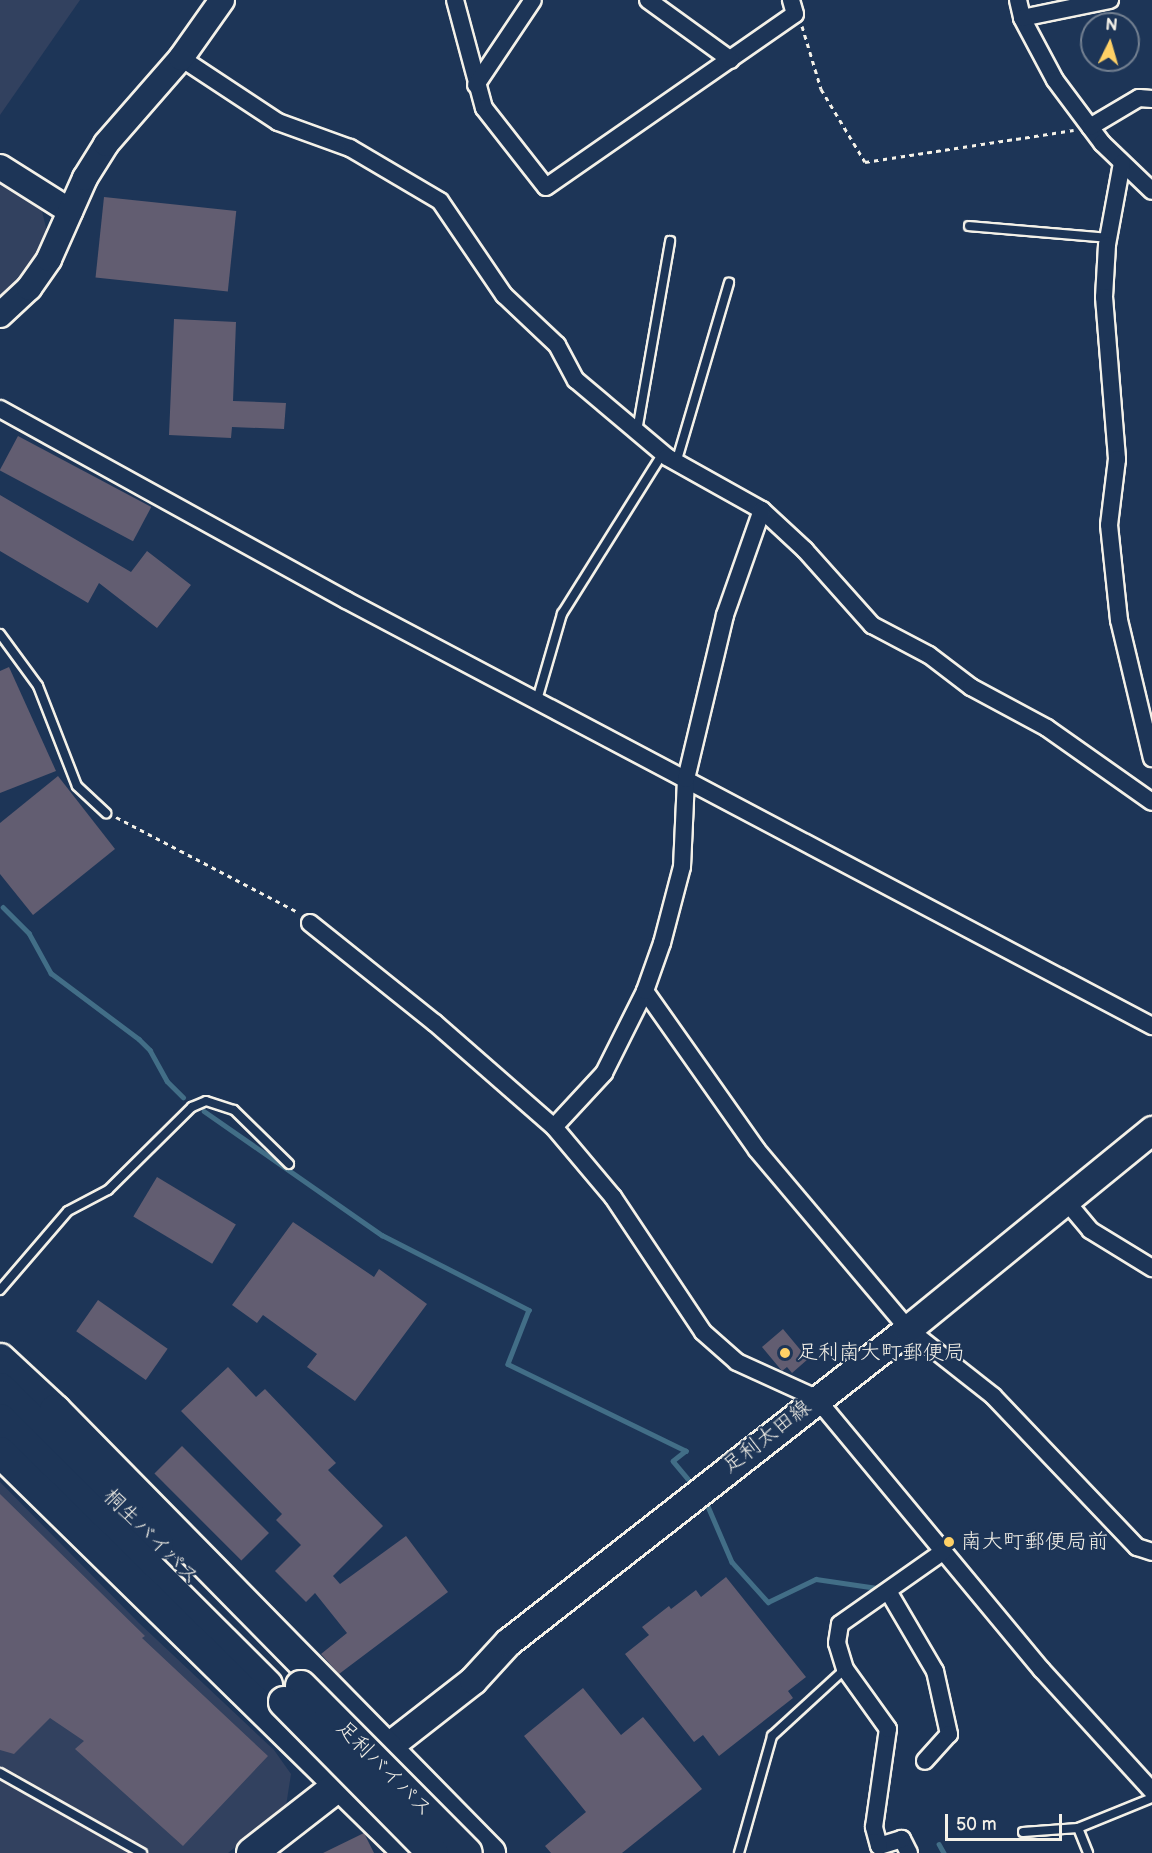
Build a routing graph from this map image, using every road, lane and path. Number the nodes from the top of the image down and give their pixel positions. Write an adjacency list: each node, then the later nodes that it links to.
1 (222, 0): 9 (street)
2 (454, 0): 11 (street)
3 (533, 0): 11 (street)
4 (648, 0): 10 (street)
5 (1018, 0): 8 (street)
6 (1110, 0): 8 (street)
7 (793, 7): 10 (street); 13 (path)
8 (1022, 18): 13 (street)
9 (181, 58): 17 (street); 24 (street)
10 (731, 60): 11 (street)
11 (476, 85)
12 (1152, 99): 13 (street)
13 (1090, 127): 14 (street)
14 (1122, 163): 16 (street); 19 (street)
15 (0, 167): 17 (street)
16 (1152, 190)
17 (70, 211): 22 (street)
18 (969, 226): 19 (lane)
19 (1108, 237): 29 (street)
20 (670, 241): 24 (lane)
21 (729, 283): 25 (lane)
22 (0, 315)
23 (0, 409): 28 (street)
24 (637, 432): 25 (street)
25 (669, 458): 26 (street); 28 (lane)
26 (762, 510): 30 (street); 31 (street)
27 (0, 634): 32 (lane)
28 (537, 700): 30 (street)
29 (1152, 758)
30 (686, 779): 34 (street); 35 (street)
31 (1152, 802)
32 (106, 813): 33 (path)
33 (310, 923): 36 (street)
34 (645, 991): 36 (street); 42 (street)
35 (1152, 1026)
36 (554, 1127): 45 (street)
37 (1152, 1130): 39 (main road, 足利太田線)
38 (289, 1164): 41 (lane)
39 (1066, 1201): 40 (street); 42 (main road, 足利太田線)
40 (1152, 1268)
41 (0, 1290)
42 (908, 1329): 45 (main road, 足利太田線); 49 (street)
43 (0, 1359): 53 (highway)
44 (0, 1388): 52 (highway, 桐生バイパス)
45 (816, 1398): 48 (street); 53 (main road, 足利太田線)
46 (0, 1419): 52 (highway, 桐生バイパス)
47 (0, 1452): 56 (highway)
48 (944, 1551): 50 (street); 57 (street)
49 (1152, 1552)
50 (888, 1592): 51 (street); 54 (street)
51 (845, 1669): 67 (lane); 68 (street)
52 (292, 1694): 64 (highway, 足利バイパス, bridge); 65 (highway, 足利バイパス, bridge)
53 (386, 1748): 56 (highway); 66 (highway)
54 (925, 1761)
55 (0, 1773): 61 (lane)
56 (340, 1784): 62 (highway); 63 (highway)
57 (1152, 1791)
58 (1152, 1798): 59 (lane)
59 (1078, 1828): 60 (lane); 69 (lane)
60 (1023, 1832)
61 (142, 1853)
62 (252, 1853)
63 (409, 1853)
64 (433, 1853)
65 (467, 1853)
66 (490, 1853)
67 (739, 1853)
68 (909, 1853)
69 (1088, 1853)

